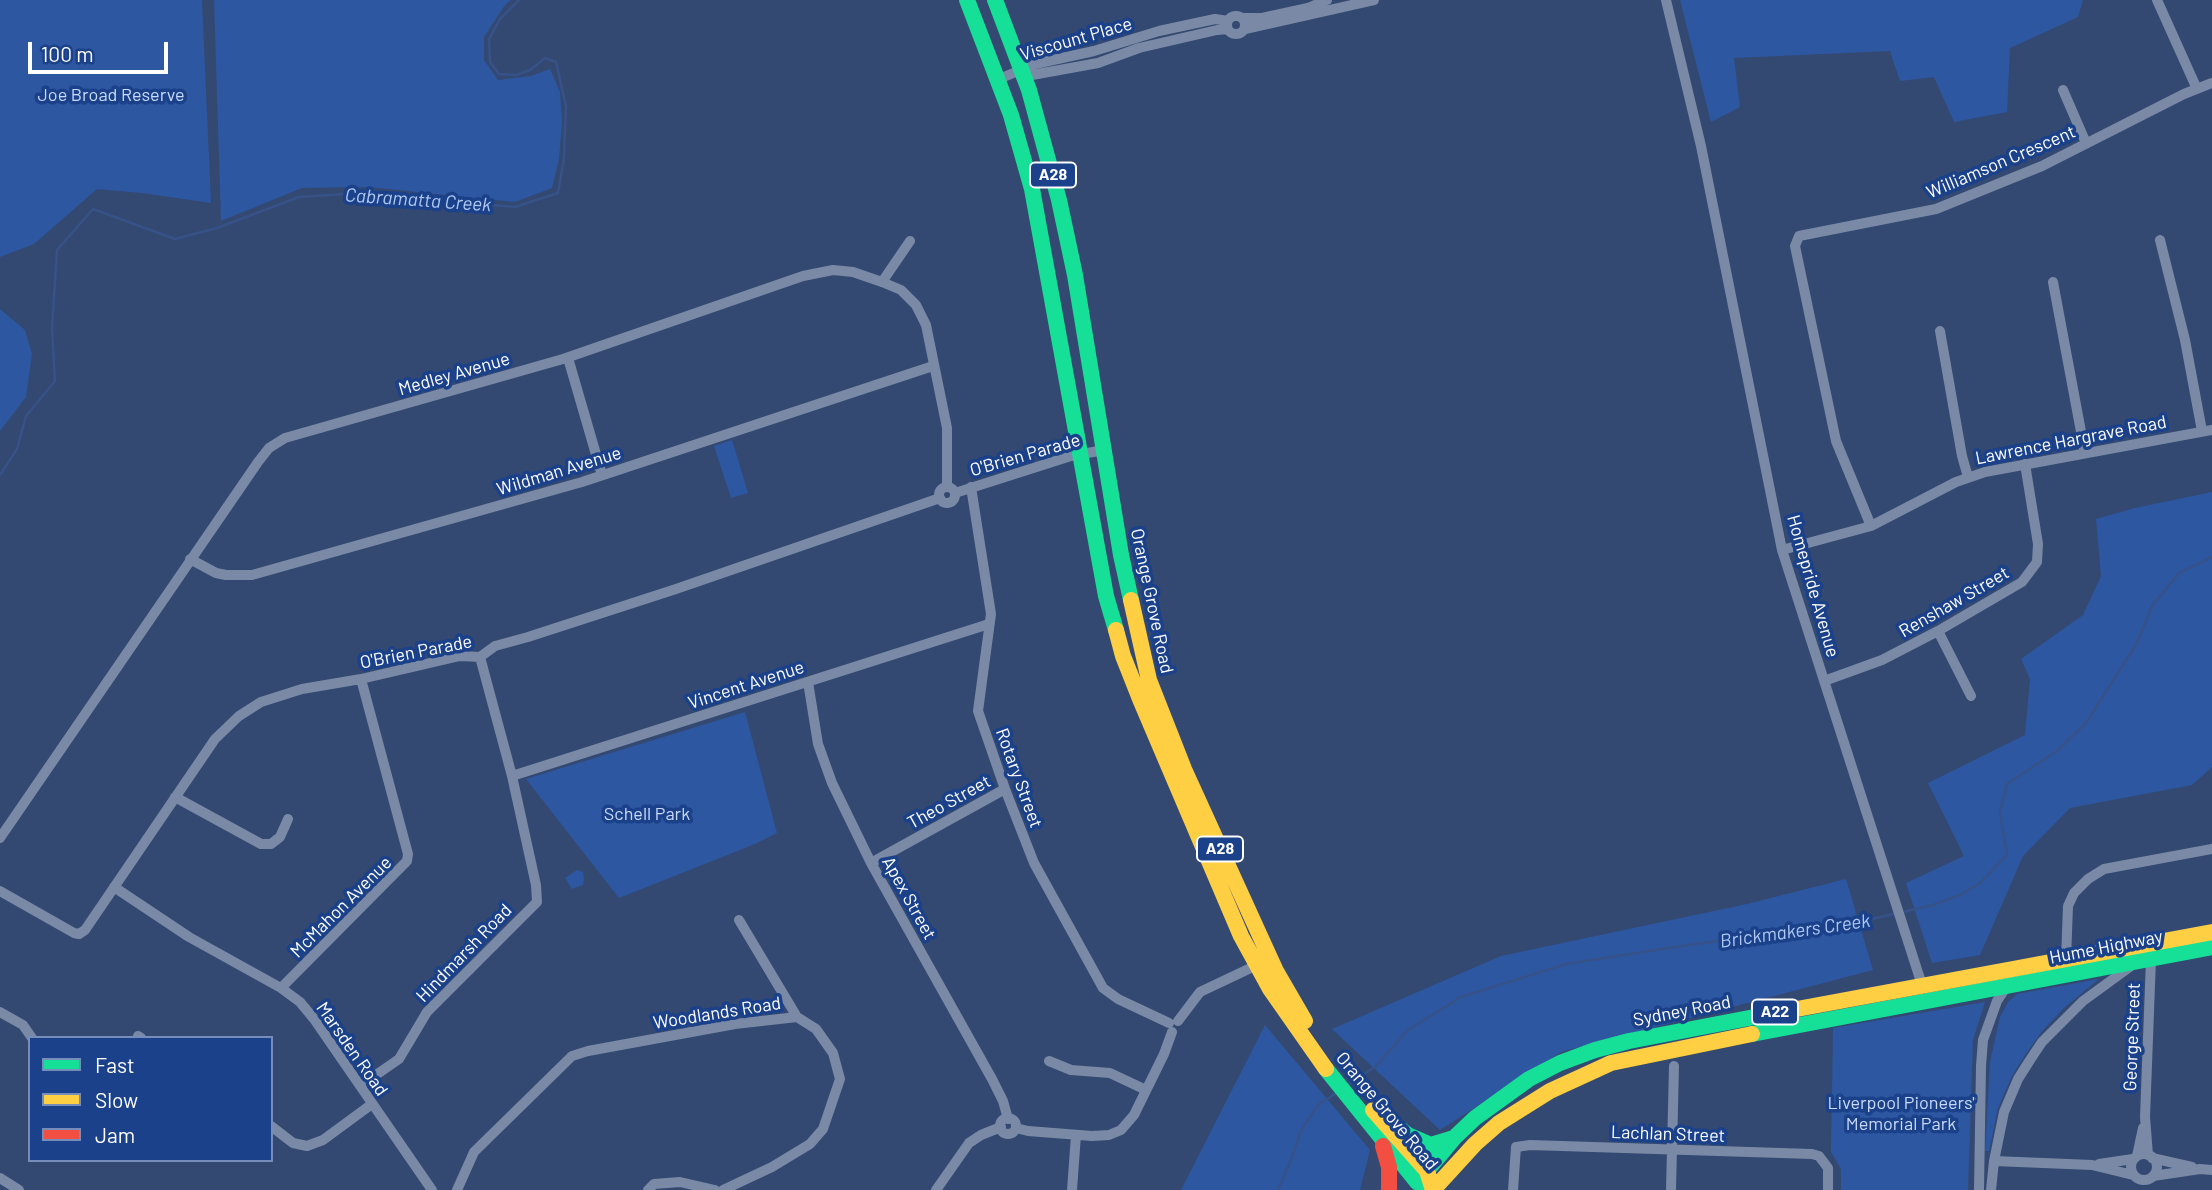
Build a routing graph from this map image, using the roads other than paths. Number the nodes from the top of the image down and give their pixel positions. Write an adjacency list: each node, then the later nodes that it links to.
1 (967, 0): 10 (highway, Orange Grove Road / A28)
2 (995, 0): 9 (highway, Orange Grove Road / A28)
3 (1327, 0): 7 (street)
4 (1374, 0): 7 (street)
5 (1666, 0): 32 (street, Homepride Avenue)
6 (2157, 0): 12 (street)
7 (1243, 23): 8 (street); 8 (street)
8 (1228, 25): 9 (street, Viscount Place)
9 (1023, 73): 10 (street, Viscount Place); 23 (highway, Orange Grove Road / A28)
10 (999, 79): 25 (highway, Orange Grove Road / A28)
11 (2212, 83): 12 (street, Williamson Crescent)
12 (2197, 89): 14 (street, Williamson Crescent)
13 (2063, 90): 14 (street)
14 (2086, 143): 31 (street, Williamson Crescent)
15 (2160, 240): 22 (street)
16 (910, 241): 17 (street)
17 (882, 282): 20 (street, Medley Avenue); 21 (street, Medley Avenue)
18 (2053, 282): 24 (street)
19 (1940, 331): 28 (street)
20 (568, 358): 27 (street); 33 (street, Medley Avenue)
21 (933, 366): 27 (street, Wildman Avenue); 30 (street, Medley Avenue)
22 (2207, 431): 24 (street, Lawrence Hargrave Road)
23 (1104, 450): 25 (street, O'Brien Parade); 66 (highway, Orange Grove Road / A28)
24 (2085, 453): 26 (street, Lawrence Hargrave Road)
25 (1080, 454): 29 (street, O'Brien Parade); 56 (highway, Orange Grove Road / A28)
26 (2025, 464): 28 (street, Lawrence Hargrave Road); 35 (street, Renshaw Street)
27 (602, 475): 33 (street, Wildman Avenue)
28 (1968, 477): 31 (street, Lawrence Hargrave Road)
29 (971, 487): 30 (street, O'Brien Parade); 34 (street, Rotary Street)
30 (951, 490): 36 (street, O'Brien Parade)
31 (1871, 526): 32 (street, Lawrence Hargrave Road)
32 (1782, 550): 38 (street, Homepride Avenue)
33 (190, 559): 45 (street, Medley Avenue)
34 (989, 624): 39 (street, Vincent Avenue); 42 (street, Rotary Street)
35 (1938, 631): 38 (street, Renshaw Street); 40 (street)
36 (480, 657): 37 (street, O'Brien Parade); 41 (street, Hindmarsh Road)
37 (361, 679): 43 (street, O'Brien Parade); 58 (street, McMahon Avenue)
38 (1824, 681): 59 (street, Homepride Avenue)
39 (808, 682): 41 (street, Vincent Avenue); 47 (street, Apex Street)
40 (1971, 696)
41 (512, 776): 67 (street, Hindmarsh Road)
42 (1005, 789): 47 (street, Theo Street); 62 (street, Rotary Street)
43 (176, 797): 44 (street); 48 (street, O'Brien Parade)
44 (288, 819)
45 (0, 838)
46 (2212, 849): 53 (street)
47 (871, 863): 73 (street, Apex Street)
48 (114, 887): 49 (street, O'Brien Parade); 58 (street, Marsden Road)
49 (0, 891)
50 (739, 920): 61 (street)
51 (2212, 932): 53 (highway, Hume Highway / A22)
52 (2212, 947): 54 (highway, Hume Highway / A22)
53 (2066, 959): 55 (highway, Hume Highway / A22)
54 (2144, 960): 57 (highway, Hume Highway / A22); 72 (street, George Street); 83 (street)
55 (2040, 964): 57 (street); 59 (highway, Sydney Road / A22)
56 (1257, 965): 62 (street); 66 (highway, Orange Grove Road / A28)
57 (2007, 986): 59 (highway, Sydney Road / A22); 104 (street)
58 (281, 988): 67 (street, Marsden Road)
59 (1924, 993): 79 (highway, Sydney Road / A22); 100 (highway, Sydney Road / A22)
60 (0, 1012): 63 (street)
61 (797, 1017): 93 (street, Woodlands Road); 96 (street, Woodlands Road)
62 (1173, 1025): 68 (street)
63 (31, 1036)
64 (1049, 1061): 68 (street)
65 (1674, 1066): 80 (street)
66 (1337, 1075): 69 (highway, Orange Grove Road / A28)
67 (360, 1086): 70 (street, Marsden Road)
68 (1146, 1090): 77 (street)
69 (1353, 1094): 71 (highway, Orange Grove Road / A28); 78 (highway, Orange Grove Road / A28)
70 (372, 1104): 75 (street); 92 (street, Marsden Road)
71 (1372, 1109): 79 (highway); 90 (highway, Orange Grove Road / A28)
72 (2145, 1117): 81 (street, George Street); 82 (street, George Street)
73 (1008, 1119): 74 (street); 76 (street)
74 (1001, 1127): 76 (street); 97 (street)
75 (273, 1128)
76 (1016, 1128): 77 (street)
77 (1076, 1135): 98 (street)
78 (1380, 1137): 90 (highway, Orange Grove Road); 99 (highway, A28)
79 (1455, 1137): 90 (highway, Sydney Road / A22)
80 (1672, 1150): 101 (street, Lachlan Street); 102 (street); 103 (street, Lachlan Street)
81 (2150, 1156): 82 (street); 85 (street); 88 (street)
82 (2135, 1158): 84 (street); 87 (street)
83 (1994, 1161): 84 (street); 105 (street)
84 (2092, 1165): 87 (street)
85 (2200, 1169): 86 (street); 88 (street)
86 (2212, 1170)
87 (2135, 1176): 88 (street); 106 (street)
88 (2151, 1177): 107 (street)
89 (0, 1178): 91 (street)
90 (1418, 1181): 100 (highway, Orange Grove Road)
91 (19, 1190)
92 (432, 1190)
93 (457, 1190)
94 (648, 1190): 95 (street)
95 (715, 1190)
96 (723, 1190)
97 (936, 1190)
98 (1072, 1190)
99 (1389, 1190)
100 (1433, 1190)
101 (1513, 1190)
102 (1671, 1190)
103 (1828, 1190)
104 (1979, 1190)
105 (1991, 1190)
106 (2137, 1190)
107 (2147, 1190)

